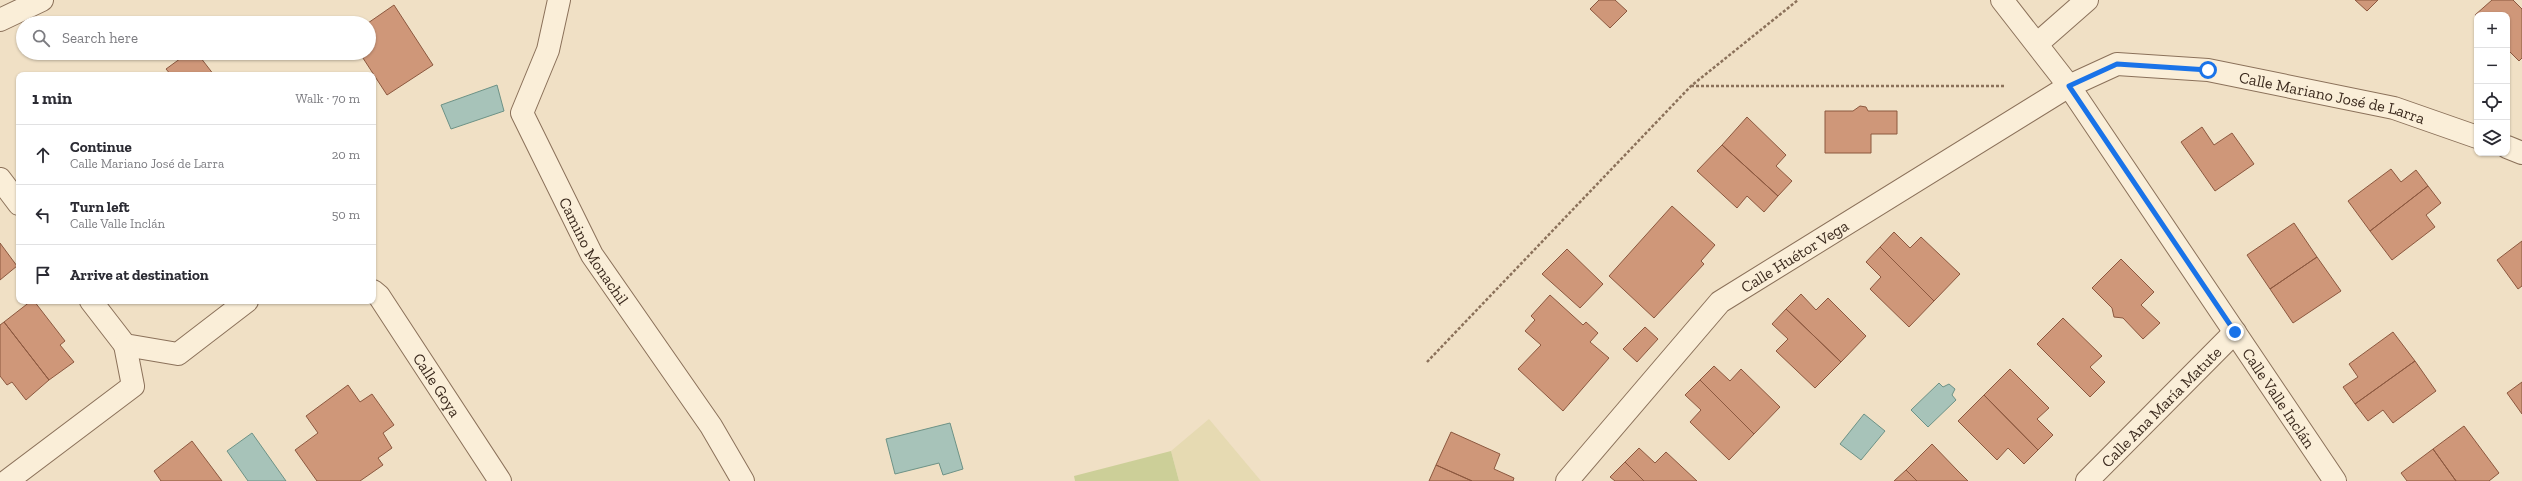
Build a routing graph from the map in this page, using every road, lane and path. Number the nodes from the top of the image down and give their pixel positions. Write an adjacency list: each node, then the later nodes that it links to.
1 (42, 0): 6 (street)
2 (559, 0): 24 (street, Camino Monachil)
3 (1798, 0): 8 (path)
4 (2002, 0): 7 (street, Calle Valle Inclán)
5 (2087, 0): 7 (street)
6 (0, 20)
7 (2038, 43): 10 (street, Calle Valle Inclán)
8 (1691, 86): 9 (path); 21 (path)
9 (2006, 86)
10 (2069, 86): 11 (street, Calle Mariano José de Larra); 19 (street, Calle Valle Inclán); 25 (street, Calle Huétor Vega)
11 (2474, 136)
12 (2510, 149): 13 (street)
13 (2522, 153)
14 (0, 179): 15 (street)
15 (16, 200)
16 (376, 294): 23 (street, Calle Goya)
17 (94, 304): 20 (street)
18 (244, 304): 20 (street)
19 (2235, 332): 26 (street, Calle Ana María Matute); 27 (street, Calle Valle Inclán)
20 (125, 345): 22 (street)
21 (1427, 362)
22 (7, 481)
23 (500, 481)
24 (743, 481)
25 (1567, 481)
26 (2087, 481)
27 (2335, 481)

